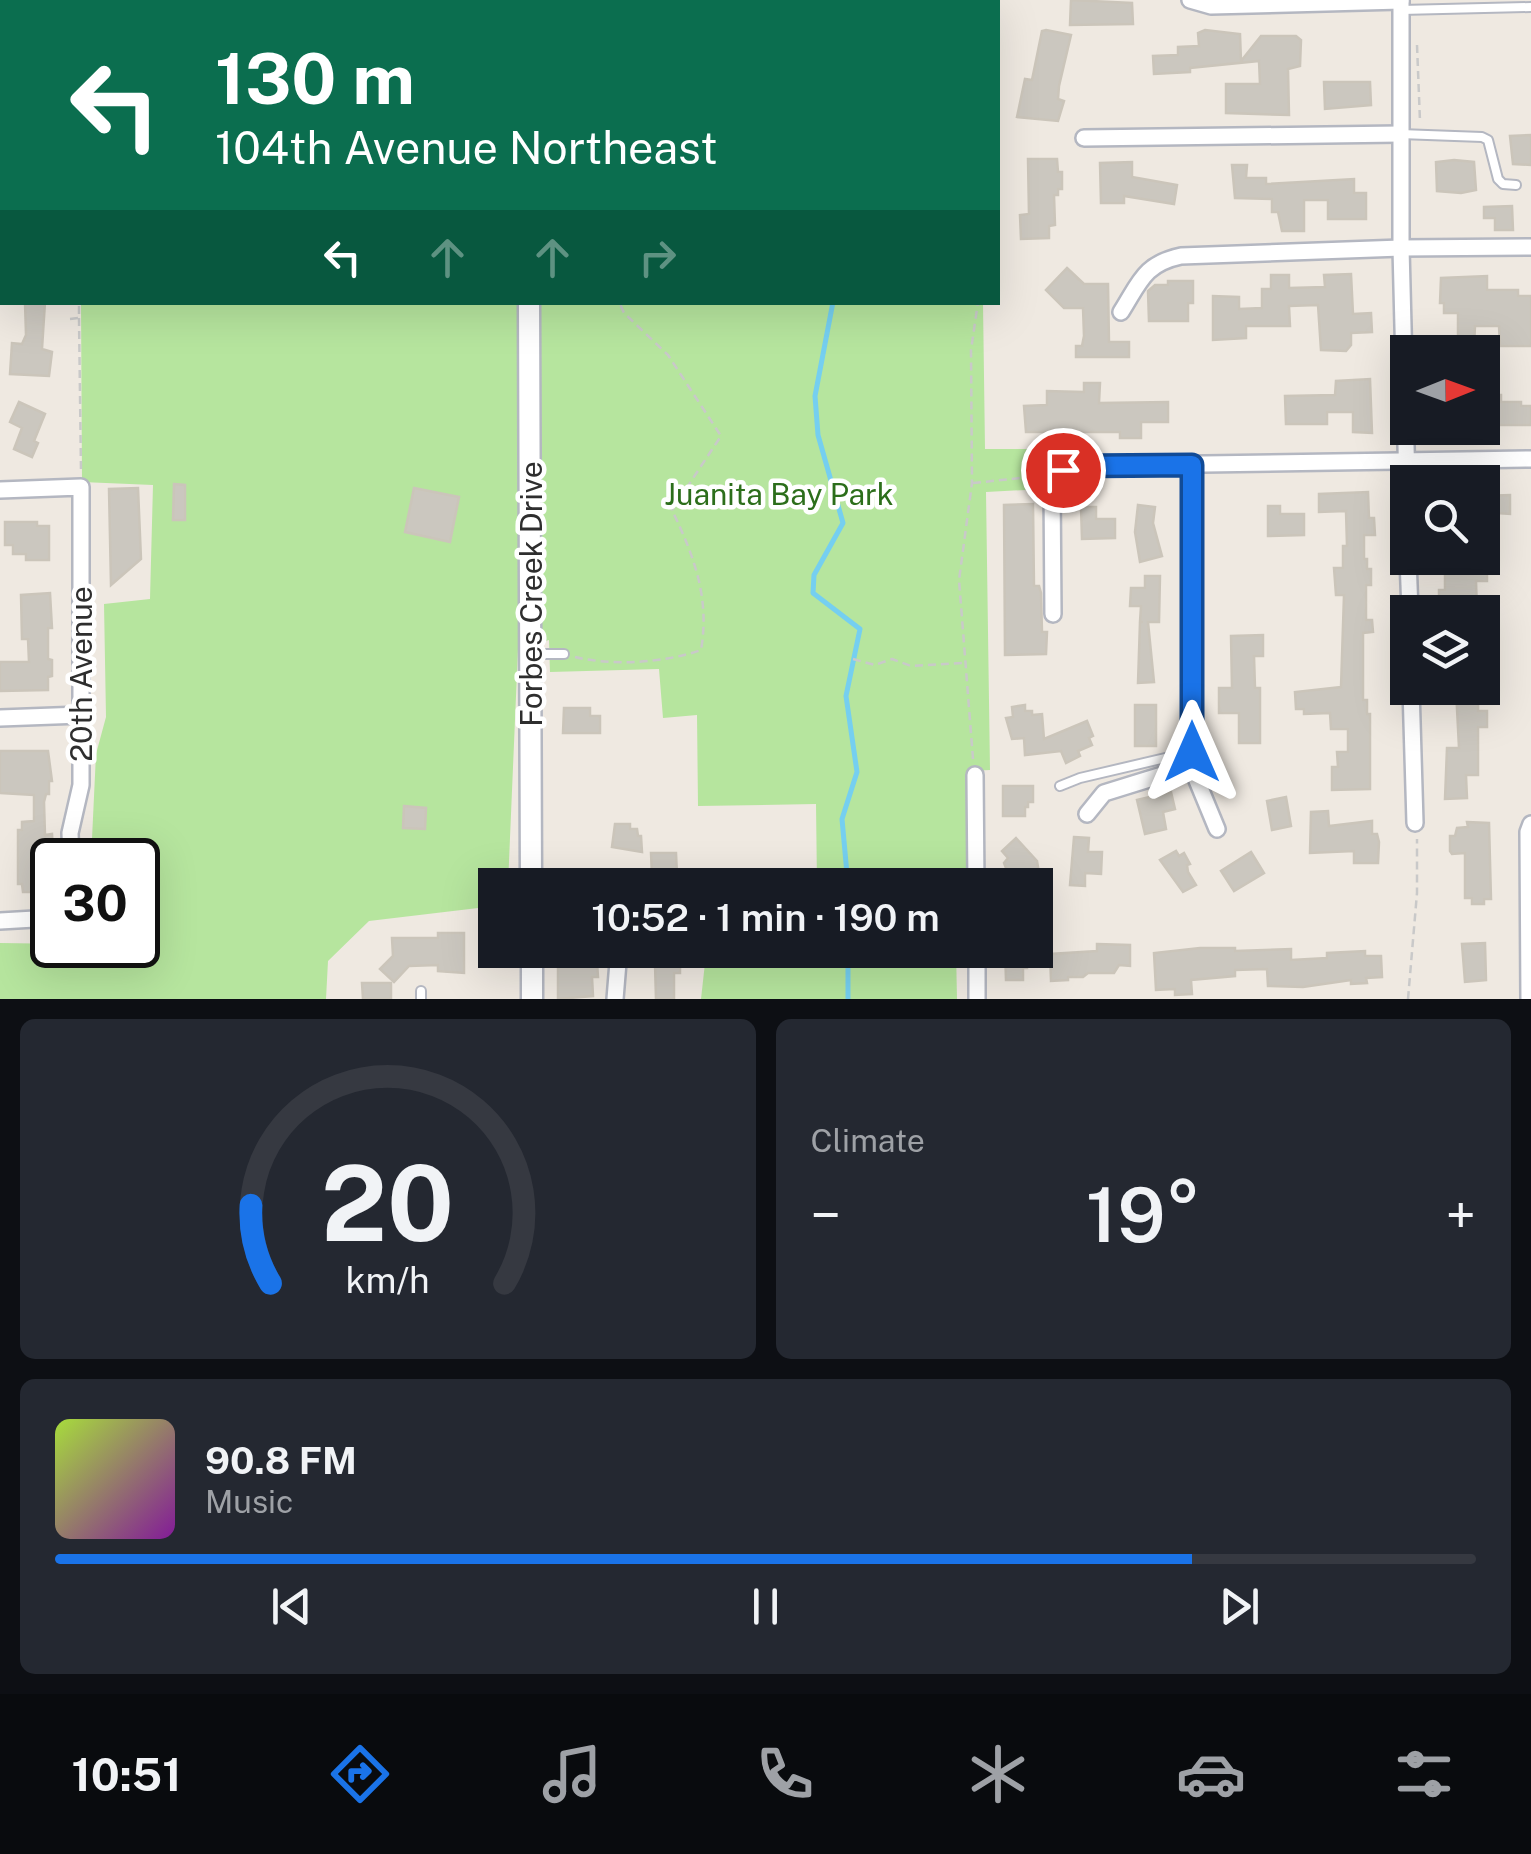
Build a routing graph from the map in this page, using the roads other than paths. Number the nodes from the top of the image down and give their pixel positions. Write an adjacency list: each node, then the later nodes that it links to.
1 (1190, 0): 2 (street)
2 (1401, 4): 3 (lane); 4 (street)
3 (1531, 7)
4 (1400, 134): 5 (street); 6 (lane); 8 (street)
5 (1084, 138)
6 (1516, 185)
7 (1530, 247): 8 (street)
8 (1400, 248): 10 (street); 12 (street)
9 (529, 305): 17 (street, Forbes Creek Drive)
10 (1121, 312)
11 (1531, 459): 12 (street)
12 (1406, 460): 13 (street); 14 (street)
13 (1192, 465): 16 (street); 22 (street)
14 (1406, 465)
15 (0, 490): 20 (street, 20th Avenue)
16 (1053, 614)
17 (532, 654): 18 (lane); 30 (street, Forbes Creek Drive)
18 (564, 654)
19 (1411, 705): 26 (street)
20 (81, 715): 21 (street); 29 (street, 20th Avenue)
21 (0, 718)
22 (1192, 759): 24 (lane); 25 (street); 28 (street)
23 (975, 775): 31 (street)
24 (1060, 786)
25 (1087, 814)
26 (1414, 823)
27 (1531, 824): 40 (street)
28 (1217, 828)
29 (70, 838)
30 (531, 868)
31 (976, 868)
32 (30, 919): 33 (street)
33 (0, 921)
34 (532, 968): 37 (street)
35 (618, 968): 38 (street)
36 (977, 968): 39 (street)
37 (532, 999)
38 (615, 999)
39 (978, 999)
40 (1528, 999)

